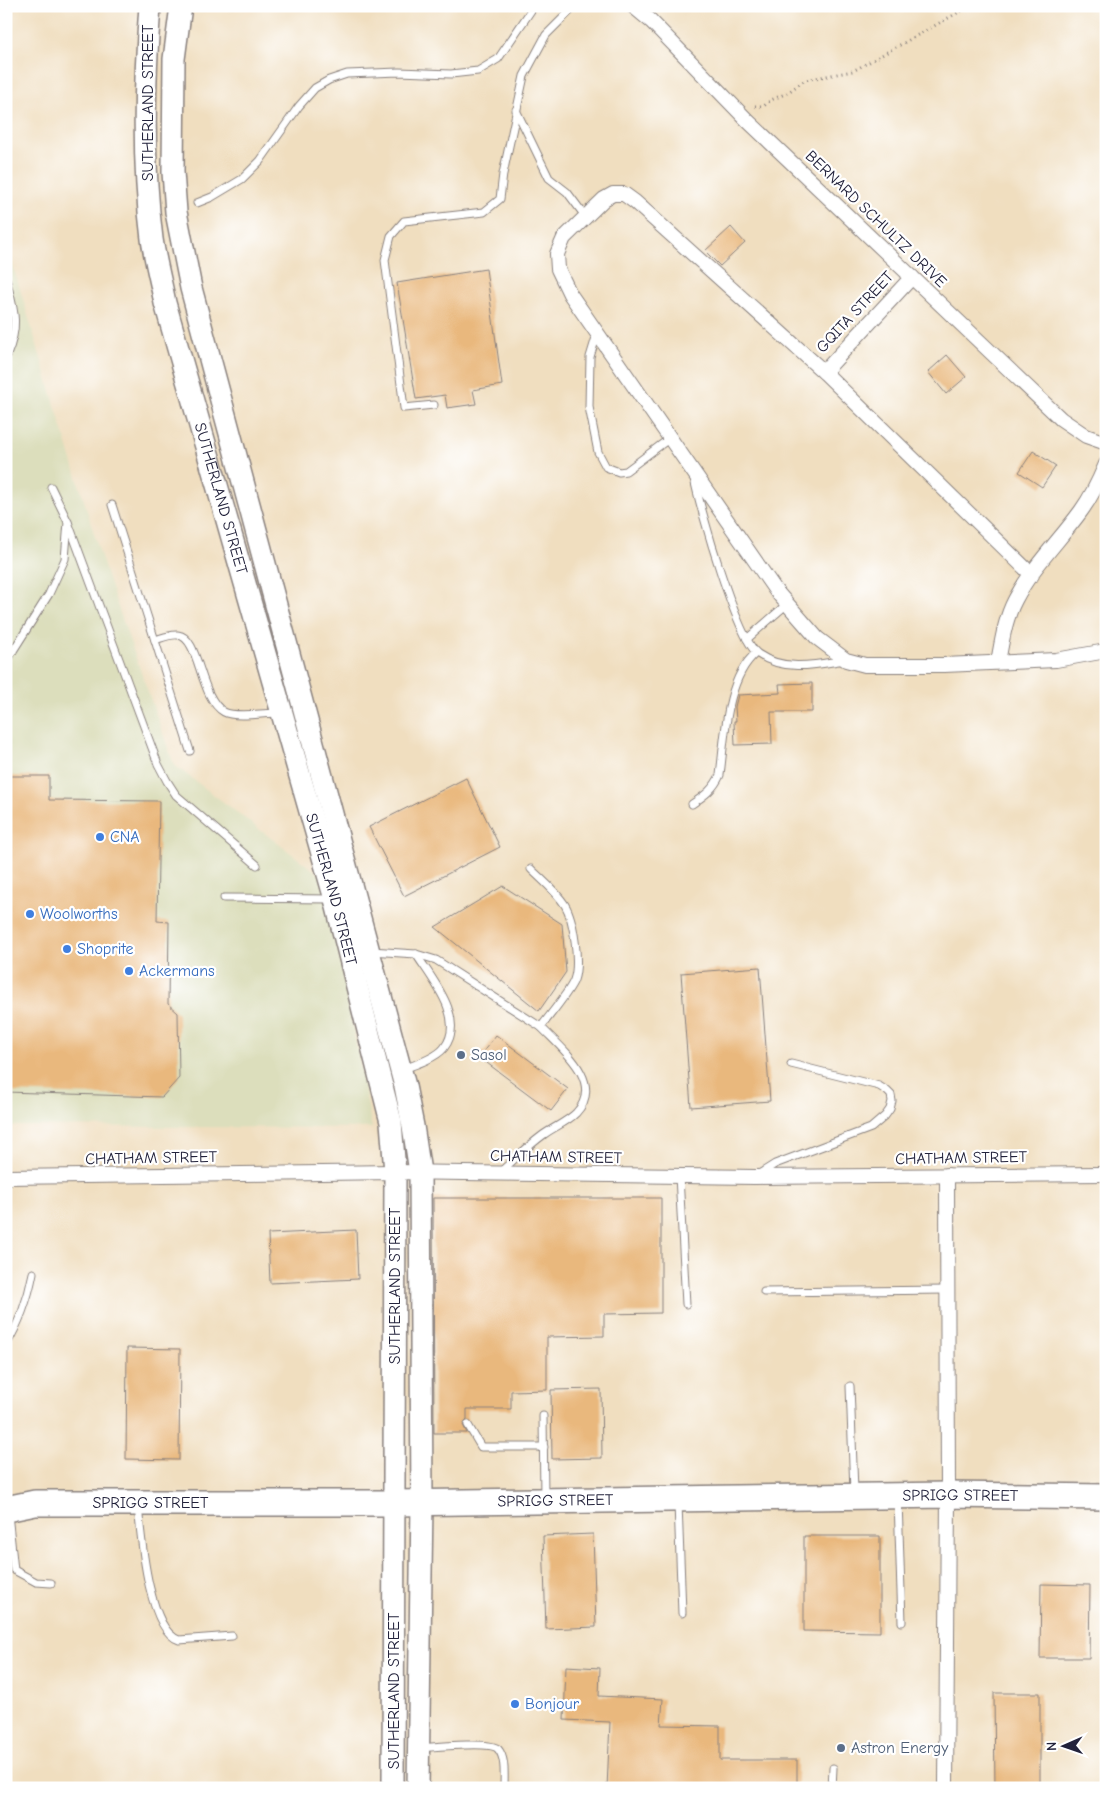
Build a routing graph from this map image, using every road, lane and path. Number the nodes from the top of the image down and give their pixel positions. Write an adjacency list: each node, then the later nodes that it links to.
1 (150, 6): 33 (main road, SUTHERLAND STREET)
2 (181, 6): 39 (main road, SUTHERLAND STREET)
3 (534, 6): 9 (lane)
4 (575, 6): 8 (lane)
5 (633, 6): 11 (street, BERNARD SCHULTZ DRIVE)
6 (970, 6): 7 (path)
7 (749, 106)
8 (516, 110): 10 (lane); 16 (lane)
9 (197, 203)
10 (585, 216): 13 (street); 15 (street)
11 (912, 277): 15 (street, GQITA STREET); 18 (street, BERNARD SCHULTZ DRIVE)
12 (6, 279): 14 (lane)
13 (597, 334): 17 (street); 17 (lane)
14 (8, 355)
15 (824, 372): 24 (street)
16 (434, 405)
17 (670, 438): 20 (street)
18 (1106, 443)
19 (1106, 464): 24 (street)
20 (692, 471): 25 (street); 27 (lane)
21 (51, 487): 23 (lane)
22 (112, 506): 26 (lane)
23 (68, 522): 31 (lane); 36 (lane)
24 (1032, 575): 32 (street)
25 (787, 604): 27 (lane); 30 (street)
26 (155, 640): 33 (lane); 34 (lane)
27 (747, 640): 29 (lane)
28 (1106, 651): 32 (street)
29 (756, 653): 30 (lane); 35 (lane)
30 (846, 660): 32 (street)
31 (6, 662)
32 (998, 662)
33 (281, 713): 39 (main road, SUTHERLAND STREET)
34 (190, 751)
35 (692, 804)
36 (257, 865)
37 (531, 869): 42 (lane)
38 (224, 898): 39 (lane)
39 (345, 899): 40 (main road, SUTHERLAND STREET)
40 (358, 952): 41 (lane); 44 (main road, SUTHERLAND STREET); 45 (main road, SUTHERLAND STREET)
41 (416, 954): 42 (lane); 44 (lane)
42 (541, 1027): 47 (lane)
43 (791, 1064): 52 (lane)
44 (400, 1070): 46 (main road, SUTHERLAND STREET)
45 (395, 1172): 46 (street, CHATHAM STREET); 51 (street, CHATHAM STREET); 69 (main road, SUTHERLAND STREET)
46 (420, 1172): 47 (street, CHATHAM STREET); 70 (main road, SUTHERLAND STREET)
47 (499, 1173): 50 (street, CHATHAM STREET)
48 (1106, 1174): 49 (street, CHATHAM STREET)
49 (947, 1175): 52 (street, CHATHAM STREET); 54 (street)
50 (679, 1176): 52 (street, CHATHAM STREET); 56 (lane)
51 (6, 1177)
52 (755, 1177)
53 (33, 1273): 57 (lane)
54 (947, 1290): 55 (lane); 62 (street)
55 (764, 1292)
56 (686, 1304)
57 (6, 1345)
58 (850, 1386): 64 (lane)
59 (543, 1416): 61 (lane)
60 (468, 1425): 61 (lane)
61 (544, 1447): 67 (lane)
62 (948, 1495): 63 (highway, SPRIGG STREET); 65 (highway, SPRIGG STREET); 82 (street)
63 (898, 1496): 64 (highway, SPRIGG STREET); 74 (lane)
64 (854, 1497): 66 (highway, SPRIGG STREET)
65 (1106, 1497)
66 (678, 1499): 67 (highway, SPRIGG STREET); 73 (lane)
67 (544, 1501): 70 (highway, SPRIGG STREET)
68 (138, 1503): 69 (highway, SPRIGG STREET); 71 (highway, SPRIGG STREET); 75 (lane)
69 (395, 1503): 70 (highway, SPRIGG STREET); 78 (main road, SUTHERLAND STREET)
70 (422, 1503): 76 (main road, SUTHERLAND STREET)
71 (7, 1509): 72 (lane)
72 (52, 1583)
73 (682, 1613)
74 (902, 1622)
75 (232, 1636)
76 (419, 1748): 79 (main road, SUTHERLAND STREET); 80 (lane)
77 (833, 1768): 81 (lane)
78 (393, 1788)
79 (418, 1788)
80 (504, 1788)
81 (832, 1788)
82 (946, 1788)

